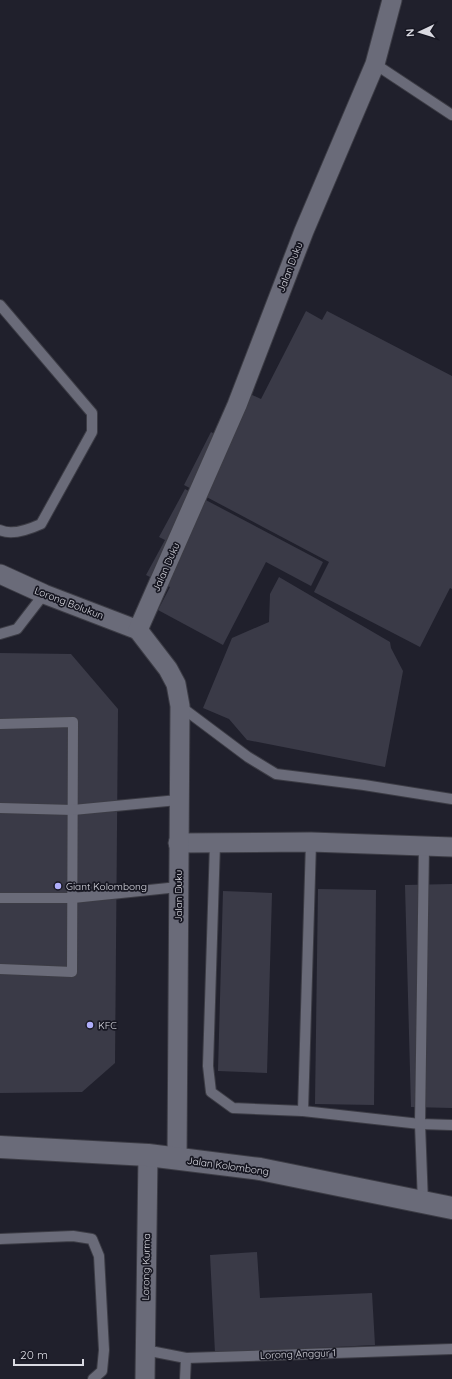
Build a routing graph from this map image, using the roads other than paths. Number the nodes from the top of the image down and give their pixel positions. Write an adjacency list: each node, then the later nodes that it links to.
1 (392, 0): 2 (street, Jalan Duku)
2 (375, 64): 3 (lane); 8 (street, Jalan Duku)
3 (452, 115)
4 (0, 305): 5 (lane)
5 (0, 530)
6 (0, 574): 7 (street, Lorong Bolukun)
7 (44, 594): 8 (street, Lorong Bolukun); 9 (lane)
8 (138, 630): 10 (street, Jalan Duku)
9 (0, 634)
10 (180, 706): 12 (lane); 13 (street, Jalan Duku)
11 (0, 724): 15 (lane)
12 (452, 799)
13 (178, 800): 15 (lane); 17 (street, Jalan Duku)
14 (0, 808): 15 (lane)
15 (73, 810): 23 (lane)
16 (311, 842): 18 (street); 19 (street); 25 (lane)
17 (178, 843): 18 (street); 21 (street, Jalan Duku)
18 (215, 843): 25 (lane)
19 (424, 846): 20 (street); 26 (lane)
20 (452, 848)
21 (178, 887): 23 (lane); 30 (street, Jalan Duku)
22 (0, 898): 23 (lane)
23 (73, 898): 24 (lane)
24 (0, 969)
25 (303, 1111): 26 (lane)
26 (420, 1124): 27 (lane); 31 (lane)
27 (452, 1125)
28 (0, 1147): 29 (street, Jalan Kolombong)
29 (148, 1155): 30 (street, Jalan Kolombong); 35 (street, Lorong Kurma)
30 (176, 1159): 31 (street, Jalan Kolombong)
31 (423, 1203): 32 (street, Jalan Kolombong)
32 (452, 1208)
33 (0, 1239): 37 (lane)
34 (452, 1349): 36 (lane, Lorong Anggur 1)
35 (145, 1350): 36 (lane, Lorong Anggur 1); 38 (street, Lorong Kurma)
36 (186, 1358): 39 (lane)
37 (93, 1379)
38 (145, 1379)
39 (185, 1379)

